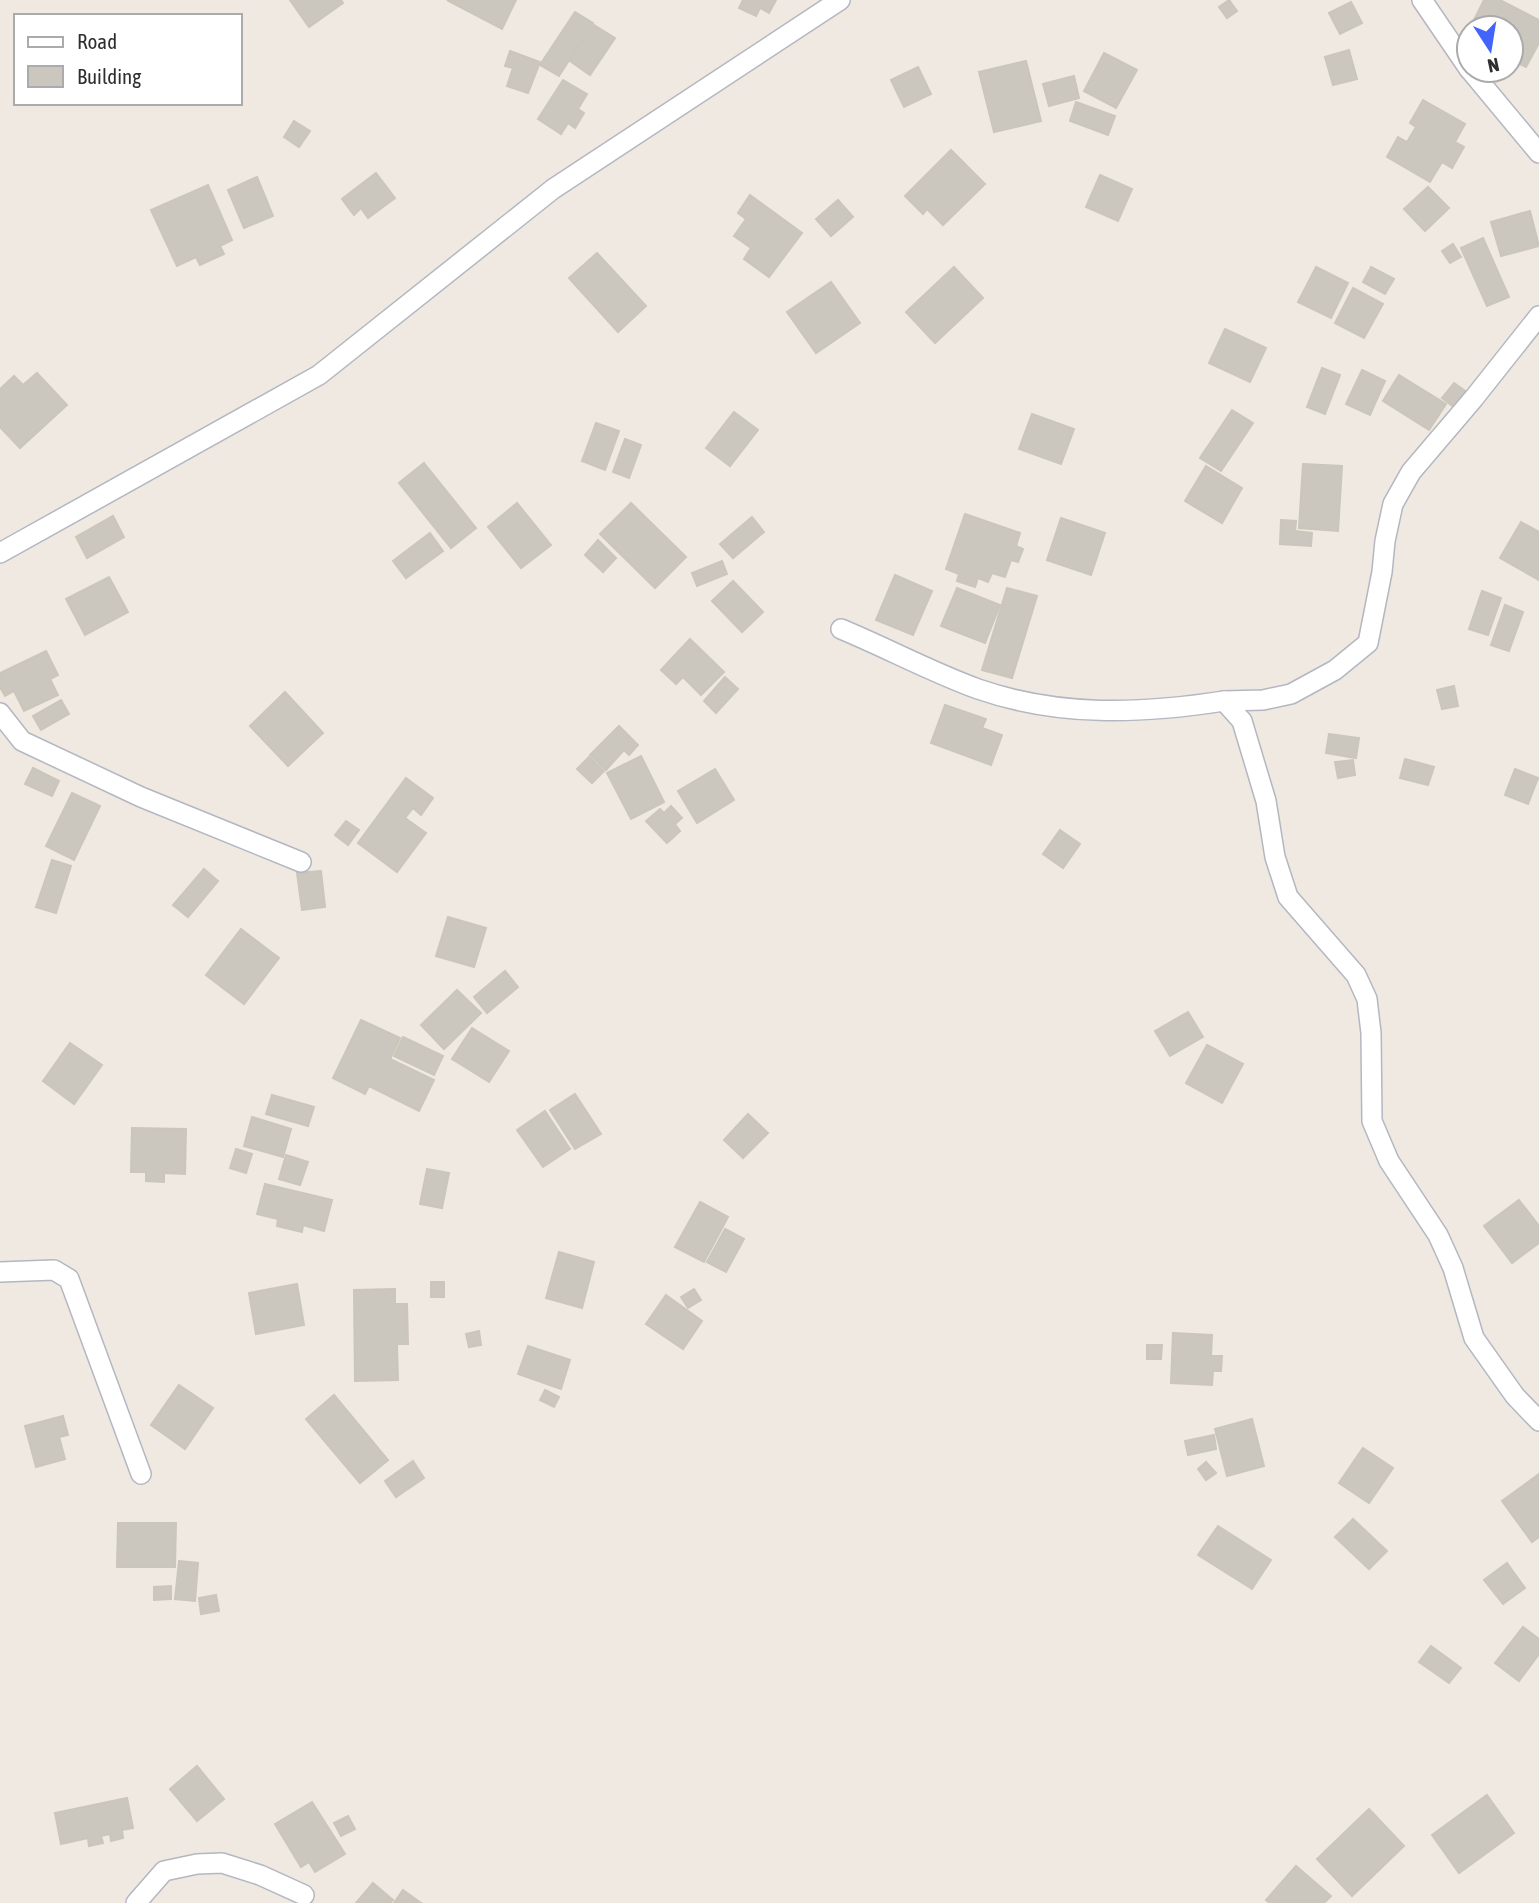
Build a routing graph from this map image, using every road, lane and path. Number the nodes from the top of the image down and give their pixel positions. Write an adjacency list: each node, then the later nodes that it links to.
1 (840, 0): 7 (street)
2 (1422, 0): 3 (street)
3 (1455, 47)
4 (1482, 84): 5 (street)
5 (1539, 153)
6 (1539, 316): 9 (street)
7 (0, 553)
8 (841, 629): 9 (street)
9 (1224, 701): 13 (street)
10 (0, 713): 11 (street)
11 (300, 862)
12 (0, 1272): 14 (street)
13 (1539, 1421)
14 (141, 1474)
15 (304, 1895): 16 (street)
16 (136, 1903)

